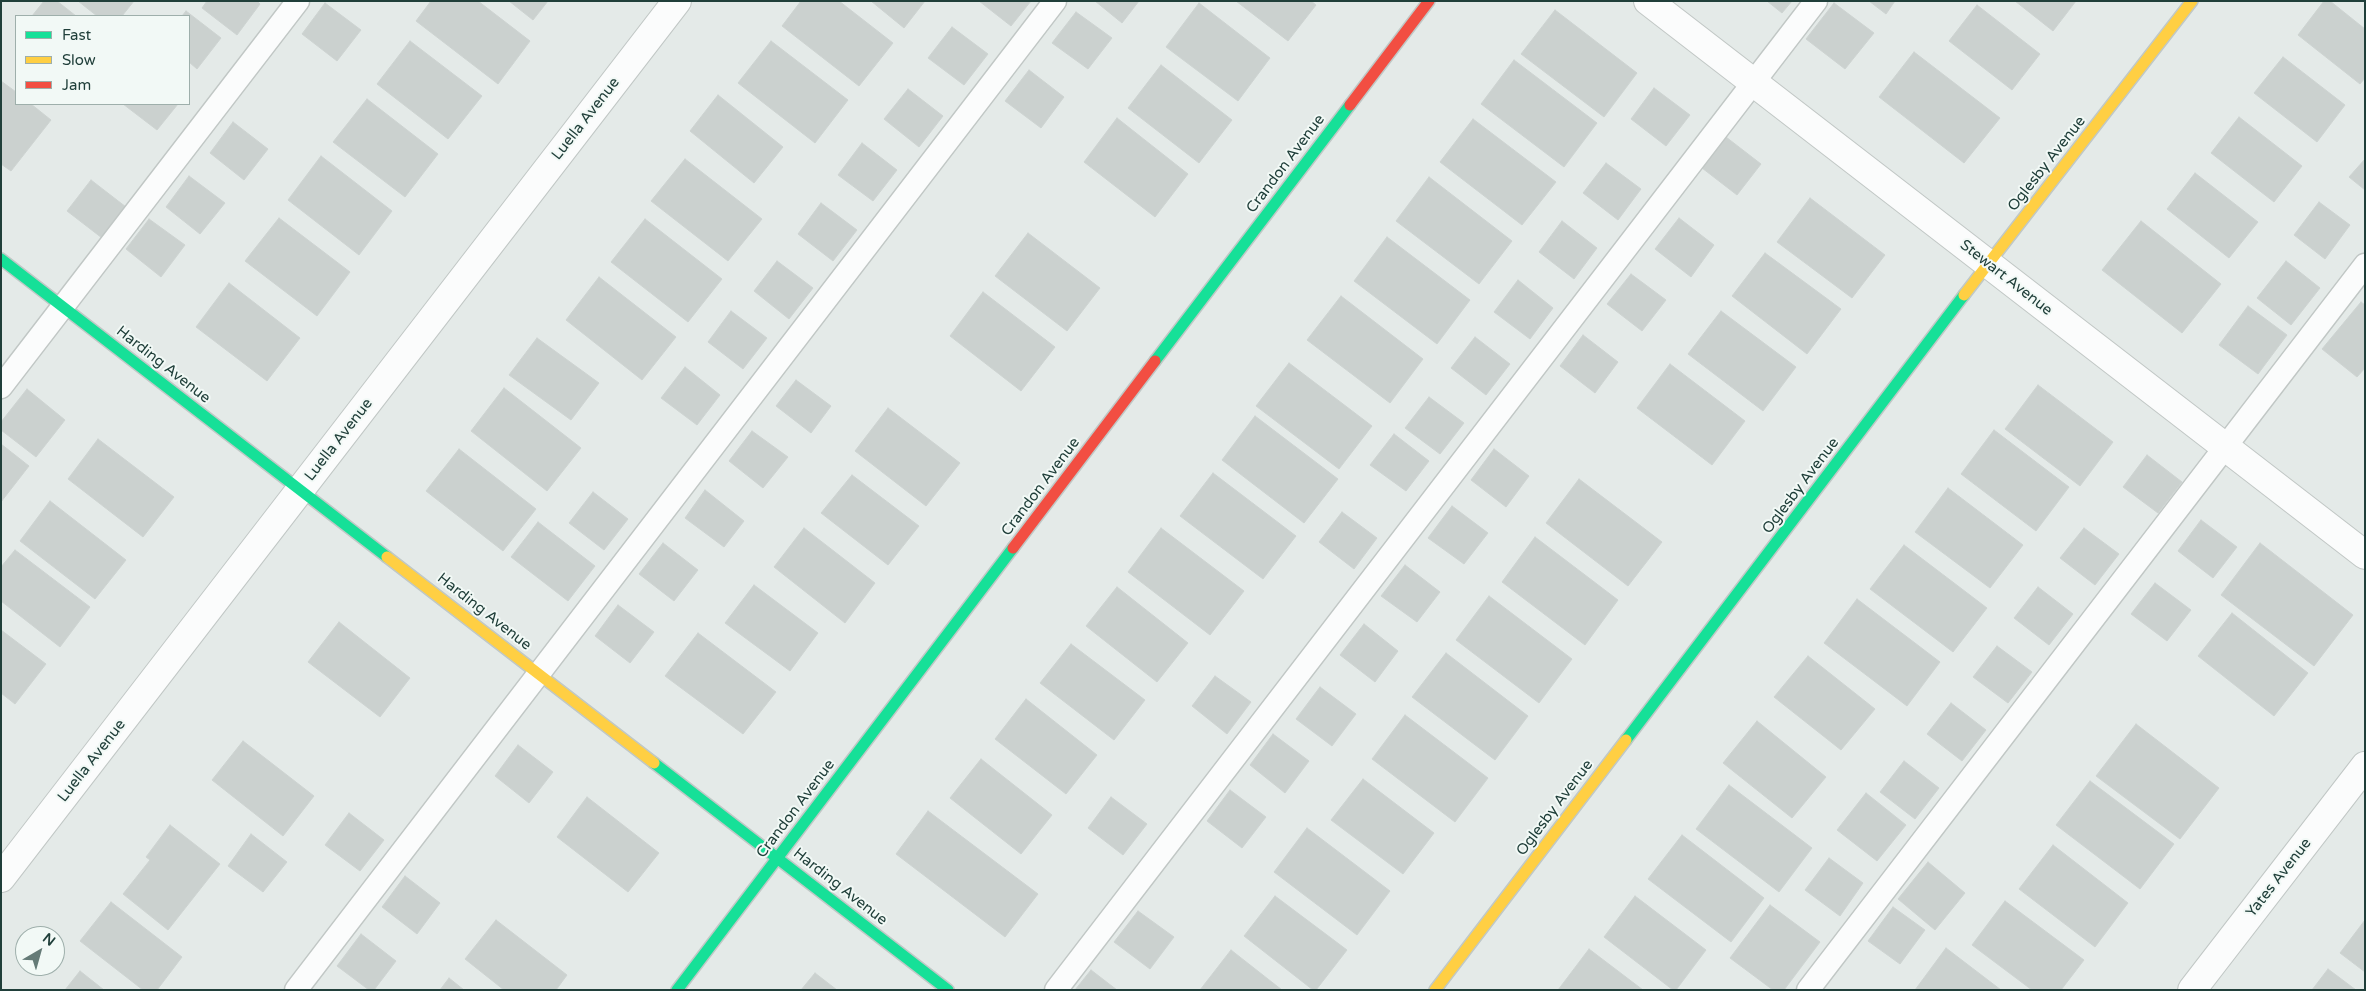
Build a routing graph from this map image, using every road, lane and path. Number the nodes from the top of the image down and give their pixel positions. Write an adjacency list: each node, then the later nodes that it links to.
1 (298, 1): 12 (lane)
2 (677, 1): 15 (street, Luella Avenue)
3 (1055, 1): 17 (lane)
4 (1429, 1): 19 (street, Crandon Avenue)
5 (1648, 1): 8 (street, Stewart Avenue)
6 (1816, 1): 8 (lane)
7 (2192, 1): 10 (street, Oglesby Avenue)
8 (1753, 83): 10 (street, Stewart Avenue); 24 (lane)
9 (1, 259): 12 (street, Harding Avenue)
10 (1988, 264): 14 (street, Stewart Avenue); 25 (street, Oglesby Avenue)
11 (2365, 265): 14 (lane)
12 (63, 307): 13 (lane); 15 (street, Harding Avenue)
13 (1, 387)
14 (2224, 447): 16 (street, Stewart Avenue); 26 (lane)
15 (301, 490): 17 (street, Harding Avenue); 20 (street, Luella Avenue)
16 (2365, 555)
17 (538, 673): 19 (street, Harding Avenue); 21 (lane)
18 (2365, 766): 27 (street, Yates Avenue)
19 (778, 858): 22 (street, Crandon Avenue); 23 (street, Harding Avenue)
20 (1, 878)
21 (296, 990)
22 (676, 990)
23 (948, 990)
24 (1056, 990)
25 (1435, 990)
26 (1808, 990)
27 (2192, 990)

